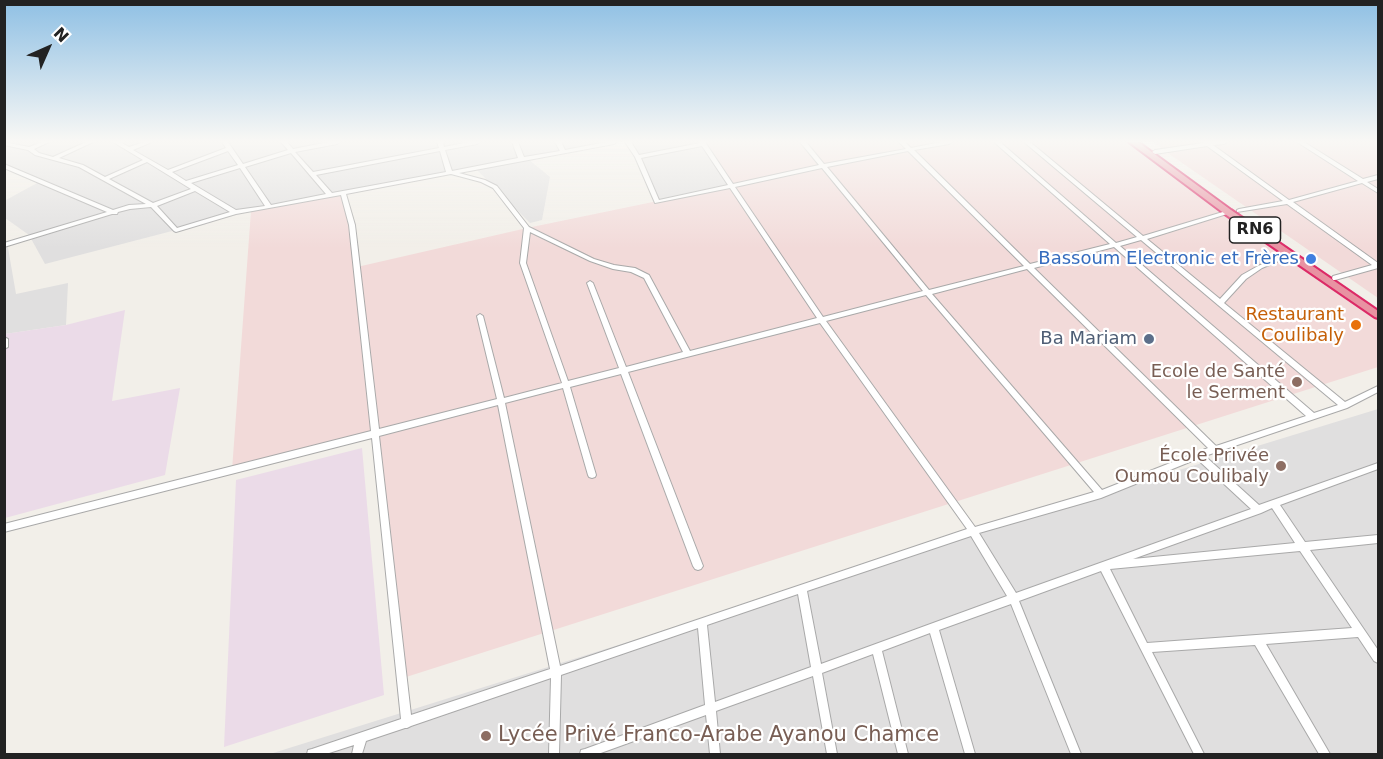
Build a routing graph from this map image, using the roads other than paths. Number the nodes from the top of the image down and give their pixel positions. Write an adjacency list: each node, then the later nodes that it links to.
1 (31, 177): 34 (street)
2 (177, 177): 22 (street)
3 (204, 177): 22 (street)
4 (249, 177): 30 (street)
5 (314, 177): 27 (street)
6 (422, 177): 26 (street)
7 (469, 177): 35 (street)
8 (647, 177): 23 (street)
9 (725, 177): 23 (street)
10 (770, 177): 23 (street)
11 (833, 177): 44 (street)
12 (938, 177): 41 (street)
13 (1038, 177): 38 (street)
14 (1069, 177): 36 (street)
15 (1181, 177): 33 (highway, RN6)
16 (1191, 177): 31 (highway, RN6)
17 (1253, 177): 28 (street)
18 (1358, 177): 21 (street)
19 (1377, 177): 21 (street)
20 (105, 178): 29 (street)
21 (1364, 181): 25 (street); 28 (street)
22 (186, 183): 24 (street)
23 (730, 186): 49 (street)
24 (196, 189): 29 (street); 32 (street)
25 (1378, 191)
26 (343, 193): 27 (street); 59 (street)
27 (330, 195): 30 (street)
28 (1287, 202): 31 (street); 40 (street)
29 (153, 205): 32 (street); 34 (street)
30 (269, 207): 32 (street)
31 (1239, 211): 42 (highway, RN6)
32 (235, 212)
33 (1228, 212): 36 (street); 39 (highway, RN6)
34 (115, 213): 37 (street)
35 (528, 228): 52 (street); 54 (street)
36 (1142, 238): 38 (street); 45 (street)
37 (4, 245)
38 (1115, 245): 41 (street); 58 (street)
39 (1290, 254): 45 (street); 47 (highway, RN6)
40 (1378, 265): 42 (street)
41 (1028, 267): 44 (street); 60 (street)
42 (1335, 278): 46 (highway, RN6)
43 (590, 283): 53 (street)
44 (928, 293): 49 (street); 64 (street)
45 (1220, 303): 57 (street)
46 (1378, 306)
47 (1378, 315)
48 (480, 316): 56 (street)
49 (822, 320): 52 (street); 68 (street)
50 (4, 339): 51 (street)
51 (4, 347)
52 (688, 354): 53 (street)
53 (624, 370): 54 (street); 71 (street)
54 (566, 385): 56 (street); 63 (street)
55 (1378, 389): 57 (street)
56 (501, 401): 59 (street); 83 (street)
57 (1344, 406): 58 (street)
58 (1313, 417): 60 (street)
59 (376, 433): 67 (street); 85 (street)
60 (1215, 450): 61 (street)
61 (1198, 456): 64 (street); 66 (street)
62 (1378, 466): 65 (street)
63 (592, 475)
64 (1101, 494): 68 (street)
65 (1274, 504): 66 (street); 70 (street)
66 (1258, 510): 72 (street)
67 (4, 528)
68 (973, 531): 73 (street); 74 (street)
69 (1378, 539): 70 (street)
70 (1303, 546): 72 (street); 77 (street)
71 (698, 566)
72 (1103, 566): 74 (street); 79 (street)
73 (802, 589): 75 (street); 82 (street)
74 (1014, 599): 76 (street); 95 (street)
75 (702, 623): 83 (street); 84 (street)
76 (934, 629): 80 (street); 94 (street)
77 (1361, 632): 78 (street); 81 (street)
78 (1258, 639): 79 (street); 97 (street)
79 (1144, 648): 96 (street)
80 (877, 649): 82 (street); 93 (street)
81 (1378, 658)
82 (817, 670): 84 (street); 92 (street)
83 (556, 672): 85 (street); 89 (street)
84 (711, 710): 90 (street); 91 (street)
85 (407, 723): 86 (street)
86 (361, 738): 87 (street); 88 (street)
87 (312, 754)
88 (357, 754)
89 (554, 754)
90 (585, 754)
91 (715, 754)
92 (832, 754)
93 (903, 754)
94 (969, 754)
95 (1076, 754)
96 (1199, 754)
97 (1325, 754)

